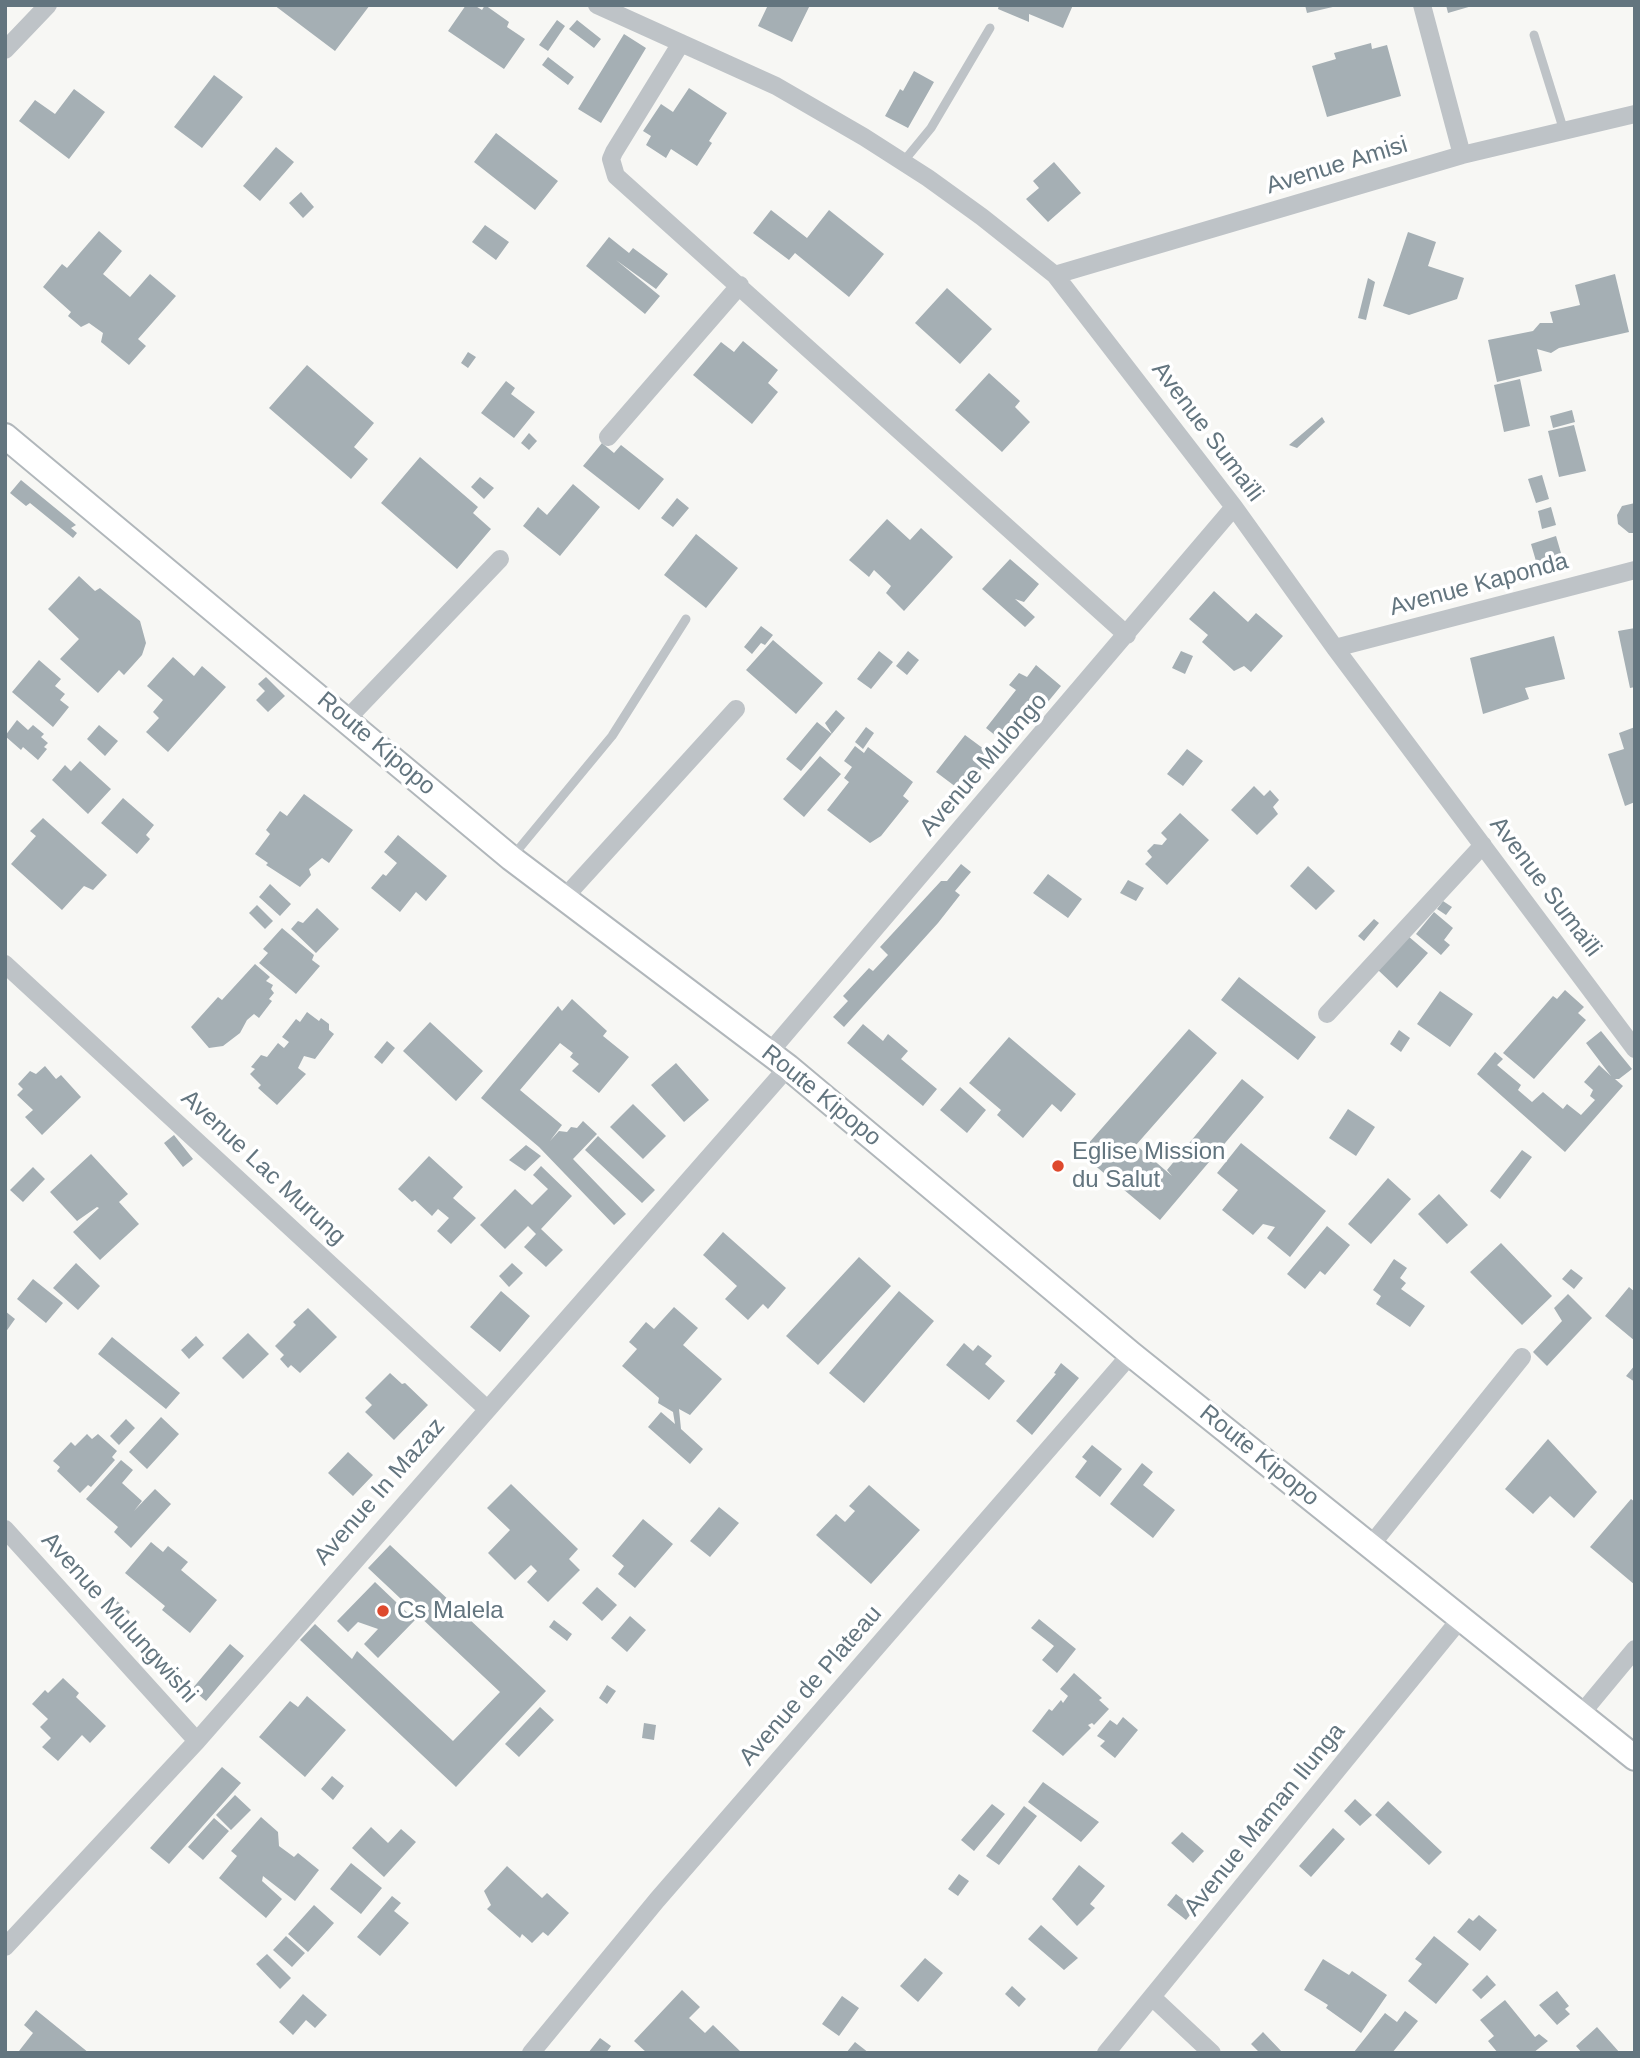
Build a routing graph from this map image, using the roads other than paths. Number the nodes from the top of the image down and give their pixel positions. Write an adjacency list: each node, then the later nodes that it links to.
1 (48, 5): 7 (street)
2 (597, 5): 6 (street, Avenue Sumaïli)
3 (1422, 5): 10 (street)
4 (990, 28): 11 (lane)
5 (1534, 35): 9 (lane)
6 (681, 43): 11 (street, Avenue Sumaïli); 13 (street)
7 (5, 50)
8 (1635, 114): 9 (street, Avenue Amisi)
9 (1564, 131): 10 (street, Avenue Amisi)
10 (1462, 155): 12 (street, Avenue Amisi)
11 (903, 162): 12 (street, Avenue Sumaïli)
12 (1055, 275): 16 (street, Avenue Sumaïli)
13 (740, 285): 15 (street); 20 (street)
14 (5, 436): 23 (main road, Route Kipopo)
15 (608, 437)
16 (1234, 507): 20 (street, Avenue Mulongo); 21 (street, Avenue Sumaïli)
17 (499, 559): 23 (street)
18 (1635, 570): 21 (street, Avenue Kaponda)
19 (686, 619): 25 (lane)
20 (1127, 635): 30 (street, Avenue Mulongo)
21 (1335, 648): 24 (street, Avenue Sumaïli)
22 (736, 709): 26 (street)
23 (346, 719): 25 (main road, Route Kipopo)
24 (1483, 845): 28 (street); 29 (street, Avenue Sumaïli)
25 (511, 858): 26 (main road, Route Kipopo)
26 (564, 898): 30 (main road, Route Kipopo)
27 (5, 964): 33 (street, Avenue Lac Murung)
28 (1327, 1014)
29 (1635, 1049)
30 (779, 1060): 31 (main road, Route Kipopo); 33 (street, Avenue In Mazaz)
31 (1131, 1354): 35 (main road, Route Kipopo); 43 (street, Avenue de Plateau)
32 (1522, 1357): 35 (street)
33 (486, 1408): 39 (street, Avenue In Mazaz)
34 (5, 1529): 39 (street, Avenue Mulungwishi)
35 (1371, 1545): 36 (main road, Route Kipopo)
36 (1462, 1617): 38 (main road, Route Kipopo); 42 (street, Avenue Maman Ilunga)
37 (1635, 1649): 38 (street)
38 (1581, 1714): 40 (main road, Route Kipopo)
39 (197, 1741): 41 (street, Avenue In Mazaz)
40 (1635, 1758)
41 (5, 1947)
42 (1152, 1997): 44 (street, Avenue Maman Ilunga); 45 (street)
43 (531, 2053)
44 (1106, 2053)
45 (1212, 2053)

